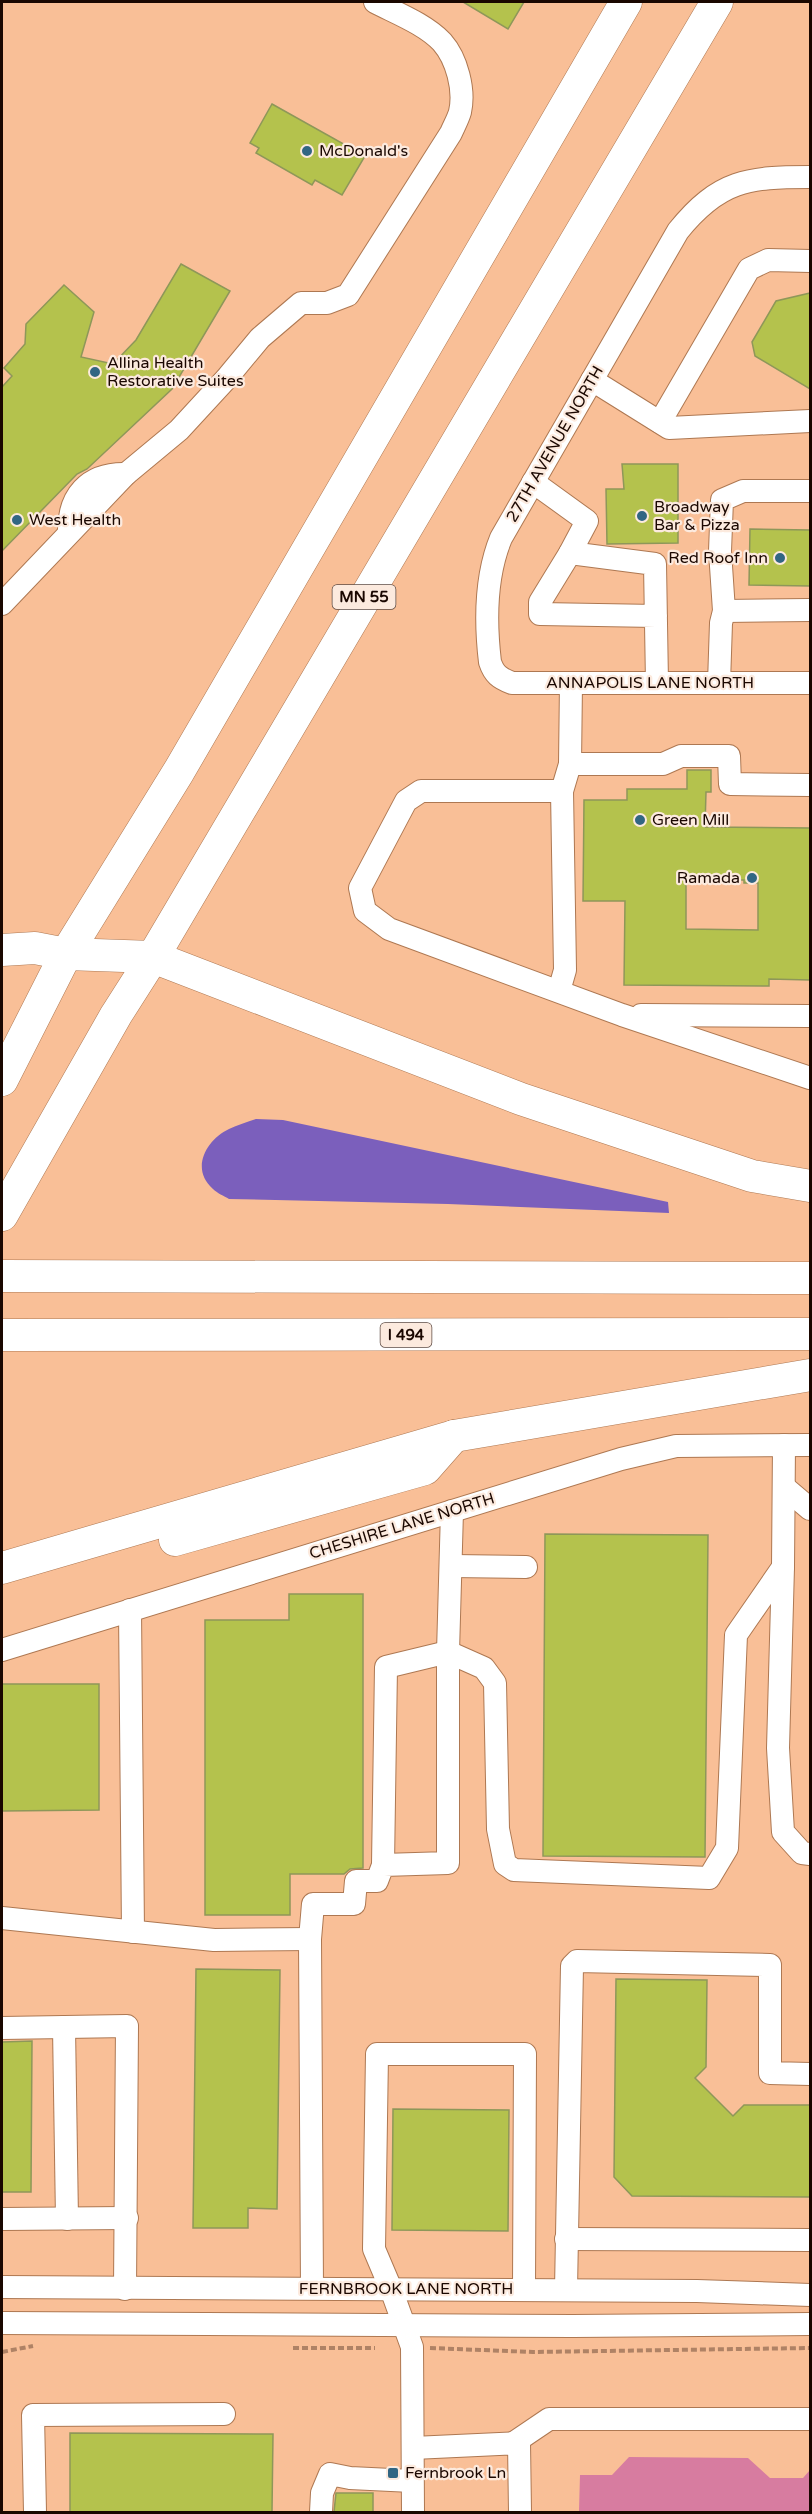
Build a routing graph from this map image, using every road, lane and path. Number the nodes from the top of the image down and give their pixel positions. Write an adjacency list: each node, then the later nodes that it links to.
1 (375, 2): 12 (street)
2 (626, 2): 25 (highway)
3 (717, 2): 26 (highway, MN 55)
4 (810, 177): 6 (street, 27TH AVENUE NORTH)
5 (810, 261): 8 (street)
6 (592, 380): 8 (street); 9 (street, 27TH AVENUE NORTH)
7 (810, 421): 8 (street)
8 (660, 422)
9 (533, 482): 11 (street); 16 (street, 27TH AVENUE NORTH)
10 (810, 491): 14 (street)
11 (570, 553): 15 (street); 15 (street)
12 (2, 604)
13 (810, 610): 14 (street)
14 (724, 611): 19 (street)
15 (656, 616): 18 (street)
16 (493, 672): 17 (street, ANNAPOLIS LANE NORTH)
17 (571, 683): 18 (street, ANNAPOLIS LANE NORTH); 21 (street)
18 (657, 683): 19 (street, ANNAPOLIS LANE NORTH)
19 (719, 683): 20 (street, ANNAPOLIS LANE NORTH)
20 (810, 683)
21 (570, 764): 22 (street); 23 (street)
22 (810, 785)
23 (562, 791): 27 (street); 27 (street)
24 (2, 950): 25 (highway)
25 (66, 954): 26 (highway); 31 (highway)
26 (153, 957): 32 (highway); 33 (highway, MN 55)
27 (559, 992): 28 (street)
28 (622, 1015): 29 (street); 30 (street)
29 (810, 1016)
30 (810, 1078)
31 (2, 1080)
32 (810, 1186)
33 (7, 1204)
34 (2, 1276): 35 (highway)
35 (810, 1278)
36 (810, 1334): 37 (highway, I 494)
37 (2, 1335)
38 (810, 1375): 47 (highway)
39 (784, 1445): 40 (street, CHESHIRE LANE NORTH); 41 (street); 43 (street, CHESHIRE LANE NORTH)
40 (810, 1445)
41 (784, 1487): 42 (street); 46 (street)
42 (810, 1509)
43 (452, 1511): 44 (street); 48 (street, CHESHIRE LANE NORTH)
44 (452, 1566): 45 (street); 50 (street)
45 (526, 1567)
46 (783, 1567): 50 (street); 51 (street)
47 (2, 1570)
48 (130, 1610): 49 (street, CHESHIRE LANE NORTH); 54 (street)
49 (2, 1650)
50 (448, 1652): 52 (street); 52 (street)
51 (810, 1854)
52 (383, 1865): 55 (street)
53 (2, 1918): 54 (street)
54 (133, 1932): 55 (street)
55 (310, 1939): 65 (street)
56 (64, 2027): 57 (street); 59 (street); 61 (street)
57 (2, 2028)
58 (810, 2074): 62 (street)
59 (127, 2218): 61 (street); 66 (street)
60 (2, 2219): 61 (street)
61 (67, 2219)
62 (566, 2239): 63 (street); 69 (street)
63 (810, 2240)
64 (2, 2287): 66 (street, FERNBROOK LANE NORTH)
65 (312, 2288): 66 (street, FERNBROOK LANE NORTH); 67 (street, FERNBROOK LANE NORTH)
66 (125, 2289)
67 (392, 2289): 68 (street, FERNBROOK LANE NORTH); 68 (street); 73 (street)
68 (524, 2289): 69 (street, FERNBROOK LANE NORTH)
69 (566, 2290): 70 (street, FERNBROOK LANE NORTH)
70 (810, 2295)
71 (2, 2323): 73 (street)
72 (810, 2324): 73 (street)
73 (405, 2326): 77 (street)
74 (224, 2414): 79 (street)
75 (810, 2419): 76 (street)
76 (512, 2444): 77 (street); 82 (street)
77 (413, 2448): 78 (street)
78 (412, 2481): 80 (street); 81 (street)
79 (35, 2512)
80 (321, 2512)
81 (413, 2512)
82 (520, 2512)

